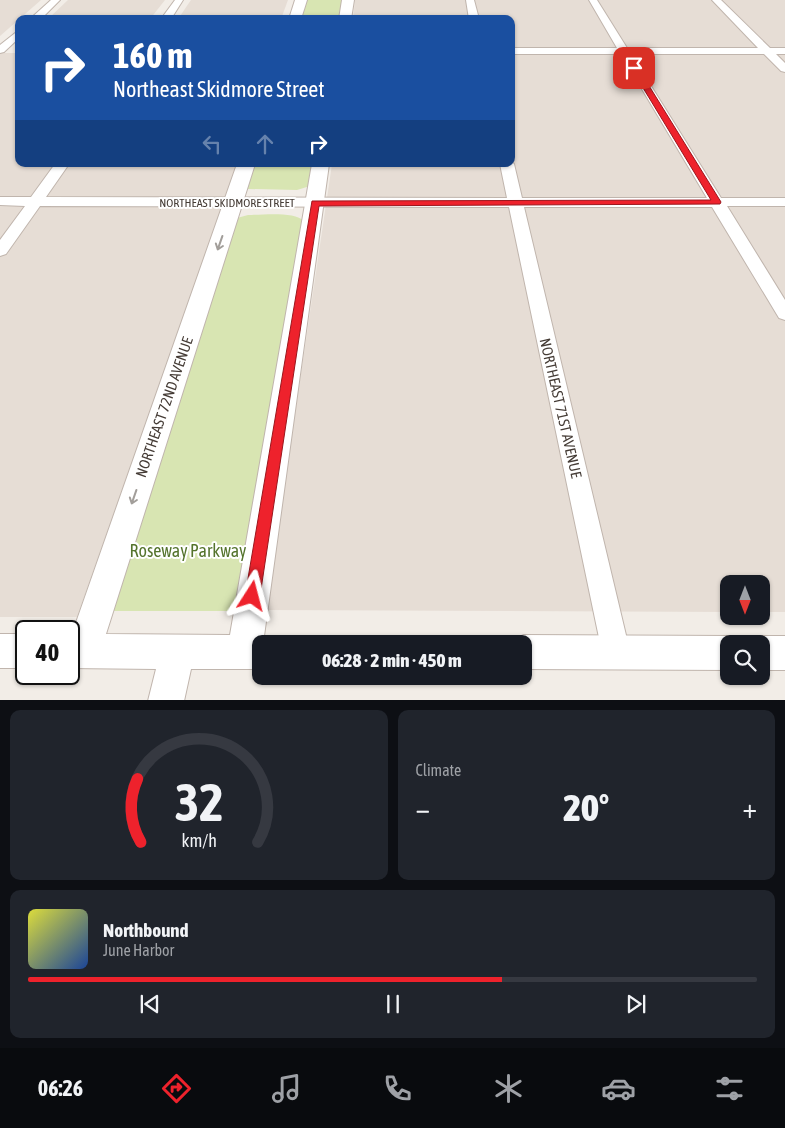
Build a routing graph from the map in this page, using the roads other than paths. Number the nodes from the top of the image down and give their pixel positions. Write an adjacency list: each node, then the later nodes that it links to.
1 (56, 0): 8 (street)
2 (179, 0): 9 (street)
3 (301, 0): 10 (street)
4 (348, 0): 11 (street)
5 (470, 0): 12 (street)
6 (593, 0): 17 (street)
7 (716, 0): 18 (street)
8 (39, 15)
9 (169, 15)
10 (296, 15)
11 (346, 15)
12 (473, 15)
13 (15, 37): 14 (street)
14 (0, 50): 15 (street)
15 (15, 50)
16 (515, 51): 17 (street)
17 (624, 51): 18 (street); 27 (street)
18 (767, 51): 19 (street); 20 (street)
19 (785, 51)
20 (785, 69)
21 (60, 167): 26 (street)
22 (245, 167): 29 (street, NORTHEAST 72ND AVENUE)
23 (321, 167): 30 (street)
24 (508, 167): 31 (street, NORTHEAST 71ST AVENUE)
25 (0, 201): 26 (street, NORTHEAST SKIDMORE STREET)
26 (35, 202): 29 (street, NORTHEAST SKIDMORE STREET); 32 (street)
27 (717, 202): 28 (street, NORTHEAST SKIDMORE STREET); 31 (street, NORTHEAST SKIDMORE STREET); 33 (street)
28 (785, 202)
29 (233, 203): 30 (street, NORTHEAST SKIDMORE STREET); 35 (street, NORTHEAST 72ND AVENUE, one-way to 35)
30 (315, 203): 31 (street, NORTHEAST SKIDMORE STREET); 34 (street)
31 (515, 203): 42 (street, NORTHEAST 71ST AVENUE)
32 (0, 251)
33 (785, 314)
34 (254, 635)
35 (80, 640)
36 (0, 651): 37 (street)
37 (15, 651)
38 (80, 651): 39 (street)
39 (178, 652): 40 (street); 46 (street)
40 (252, 652)
41 (532, 652): 42 (street)
42 (616, 652): 43 (street)
43 (720, 653)
44 (770, 653): 45 (street)
45 (785, 653)
46 (166, 700)

